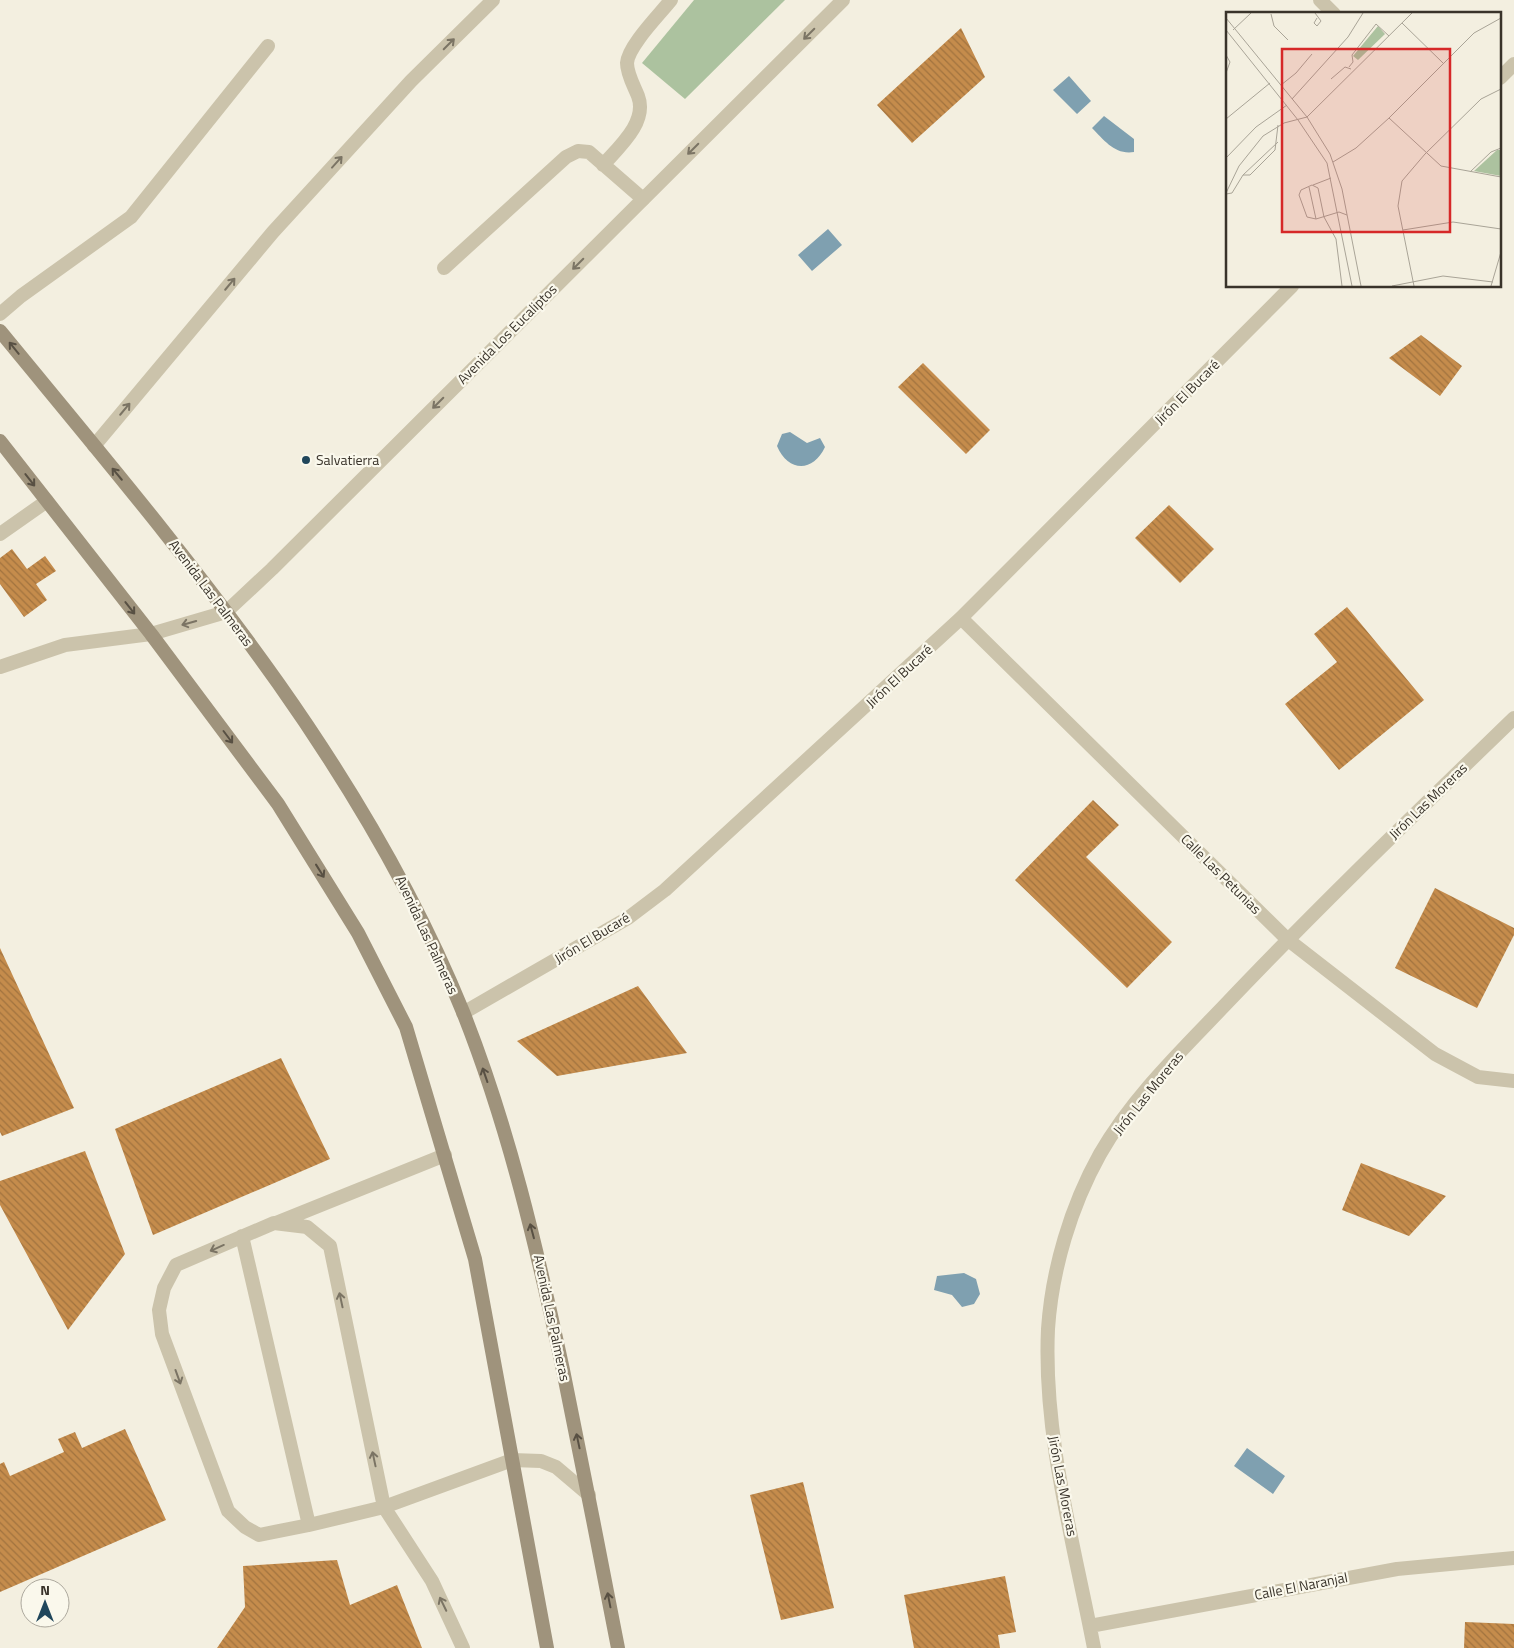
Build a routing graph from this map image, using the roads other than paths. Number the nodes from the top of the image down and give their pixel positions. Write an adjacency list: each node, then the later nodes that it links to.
1 (493, 0): 16 (street, one-way to 1)
2 (671, 0): 9 (street)
3 (843, 0): 10 (street, Avenida Los Eucaliptos, one-way to 10)
4 (1320, 0): 5 (street)
5 (1332, 12)
6 (268, 46): 13 (street)
7 (1514, 64): 8 (street)
8 (1502, 76)
9 (603, 165): 10 (street); 11 (street)
10 (643, 199): 19 (street, Avenida Los Eucaliptos, one-way to 19)
11 (444, 268)
12 (1290, 288): 20 (street, Jirón El Bucaré)
13 (0, 314)
14 (0, 331): 16 (main road, Avenida Las Palmeras, one-way to 14)
15 (0, 441): 17 (main road, one-way to 17)
16 (94, 446): 19 (main road, Avenida Las Palmeras, one-way to 16)
17 (47, 501): 18 (street); 21 (main road, one-way to 21)
18 (0, 534)
19 (226, 612): 21 (street, Avenida Los Eucaliptos, one-way to 21); 25 (main road, Avenida Las Palmeras)
20 (961, 618): 24 (street, Calle Las Petunias); 25 (street, Jirón El Bucaré)
21 (151, 634): 22 (street, Avenida Los Eucaliptos); 27 (main road, one-way to 27)
22 (0, 667)
23 (1514, 718): 24 (street, Jirón Las Moreras)
24 (1287, 939): 26 (street, Calle Las Petunias); 35 (street, Jirón Las Moreras)
25 (463, 1013): 31 (main road, Avenida Las Palmeras, one-way to 25)
26 (1514, 1082)
27 (444, 1156): 28 (street); 30 (main road)
28 (274, 1223): 29 (street); 32 (street, one-way to 28)
29 (242, 1236): 33 (street); 33 (street, one-way to 33)
30 (512, 1460): 31 (street); 32 (street); 37 (main road)
31 (589, 1495): 38 (main road, Avenida Las Palmeras, one-way to 31)
32 (384, 1507): 33 (street); 36 (street, one-way to 32)
33 (309, 1525)
34 (1514, 1558): 35 (street, Calle El Naranjal)
35 (1090, 1626): 39 (street, Jirón Las Moreras)
36 (463, 1648)
37 (547, 1648)
38 (618, 1648)
39 (1094, 1648)

